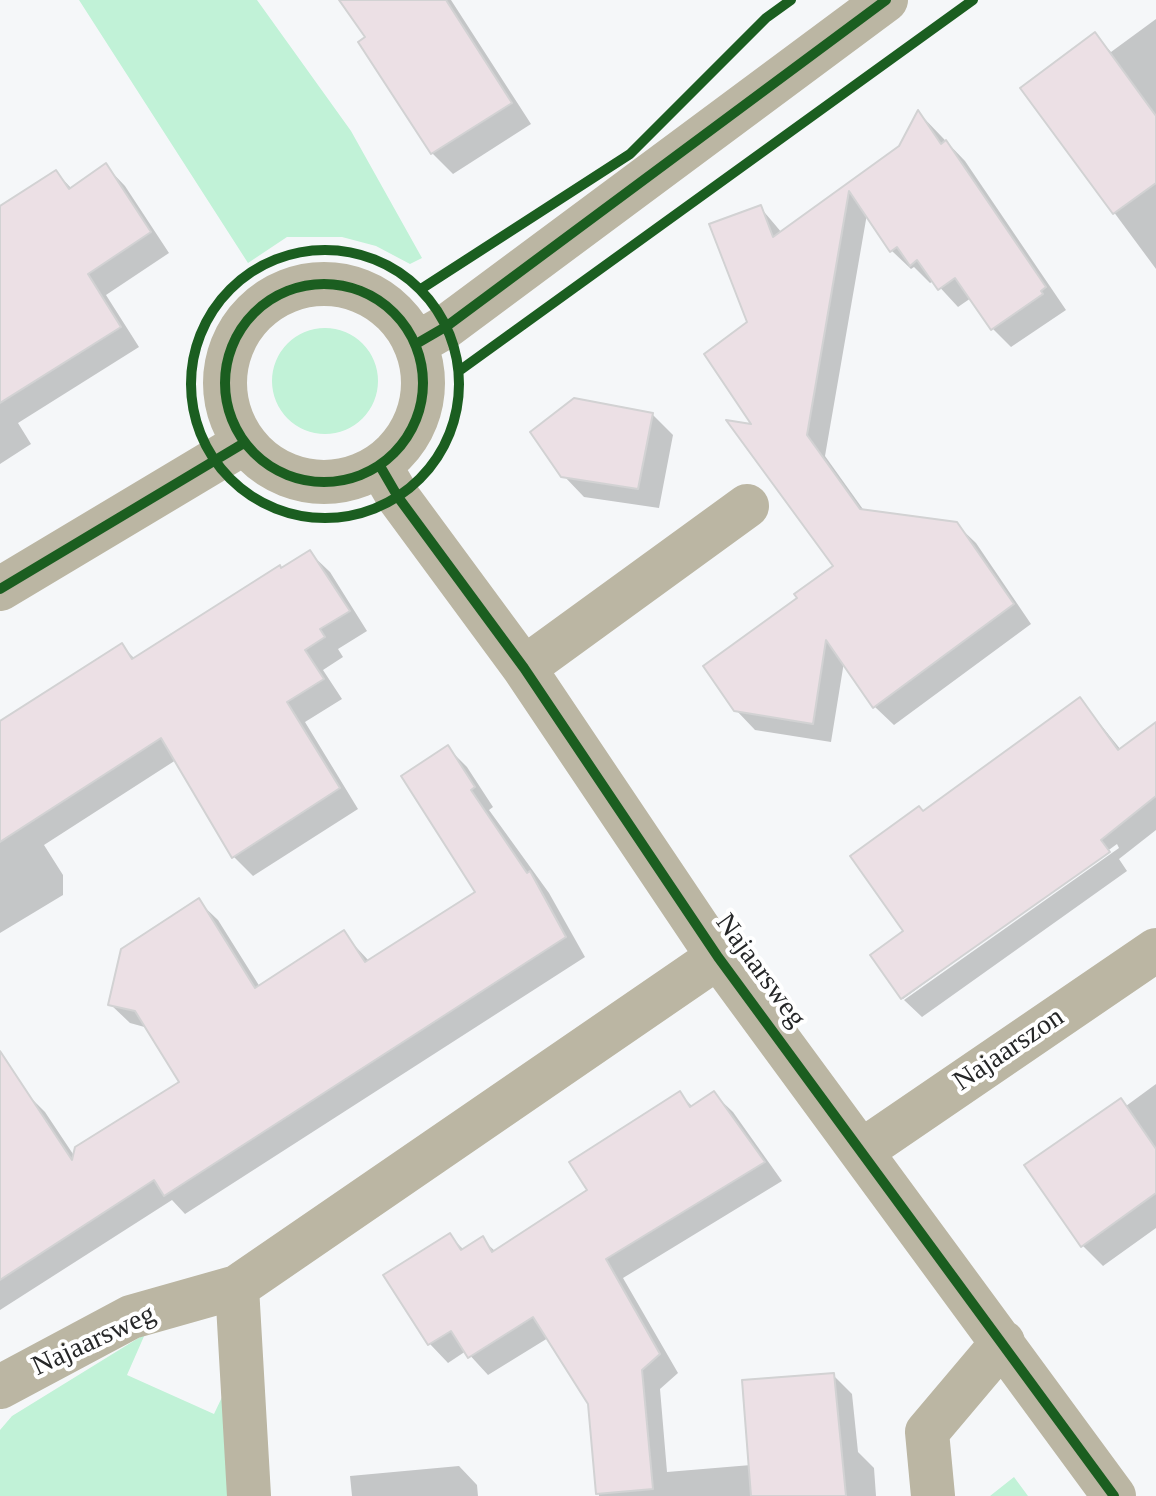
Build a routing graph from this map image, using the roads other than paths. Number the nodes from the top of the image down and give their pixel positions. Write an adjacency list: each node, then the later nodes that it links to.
1 (886, 0): 2 (street)
2 (416, 344): 3 (street); 4 (street)
3 (244, 443): 4 (street); 6 (street)
4 (380, 466): 7 (street, Najaarsweg)
5 (747, 506): 7 (street)
6 (0, 589)
7 (524, 668): 9 (street, Najaarsweg)
8 (1156, 950): 10 (street, Najaarszon)
9 (718, 957): 10 (street, Najaarsweg); 11 (street, Najaarsweg)
10 (863, 1150): 12 (street, Najaarsweg)
11 (237, 1287): 13 (street, Najaarsweg); 14 (street)
12 (1003, 1342): 15 (street); 16 (street, Najaarsweg)
13 (0, 1387)
14 (249, 1496)
15 (933, 1496)
16 (1114, 1496)

